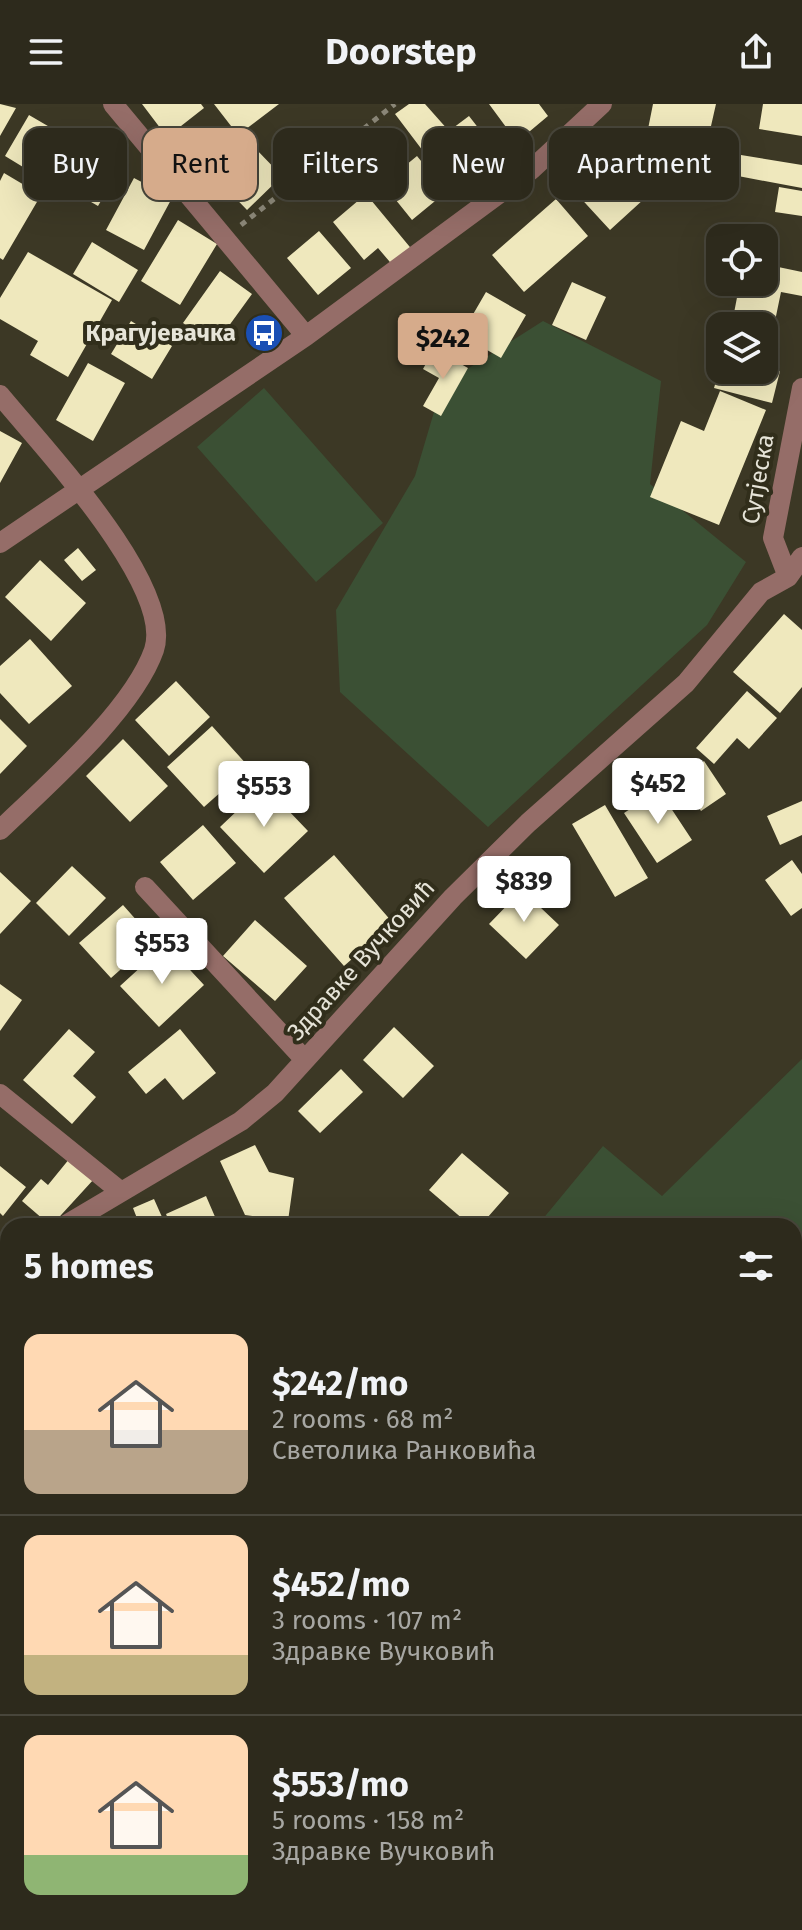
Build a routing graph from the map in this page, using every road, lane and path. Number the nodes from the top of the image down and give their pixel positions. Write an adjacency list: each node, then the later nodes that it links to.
1 (113, 104): 4 (street)
2 (395, 104): 4 (path)
3 (602, 104): 5 (street)
4 (224, 238): 5 (street)
5 (306, 336): 8 (street)
6 (802, 388): 11 (street, Сутјеска)
7 (0, 395): 8 (street)
8 (78, 489): 9 (street); 12 (street)
9 (0, 543)
10 (802, 557): 11 (street, Здравке Вучковић)
11 (788, 577): 14 (street, Здравке Вучковић)
12 (0, 830)
13 (145, 887): 14 (street)
14 (305, 1060): 16 (street, Здравке Вучковић)
15 (0, 1094): 16 (street)
16 (120, 1191): 17 (street, Здравке Вучковић)
17 (77, 1218)

